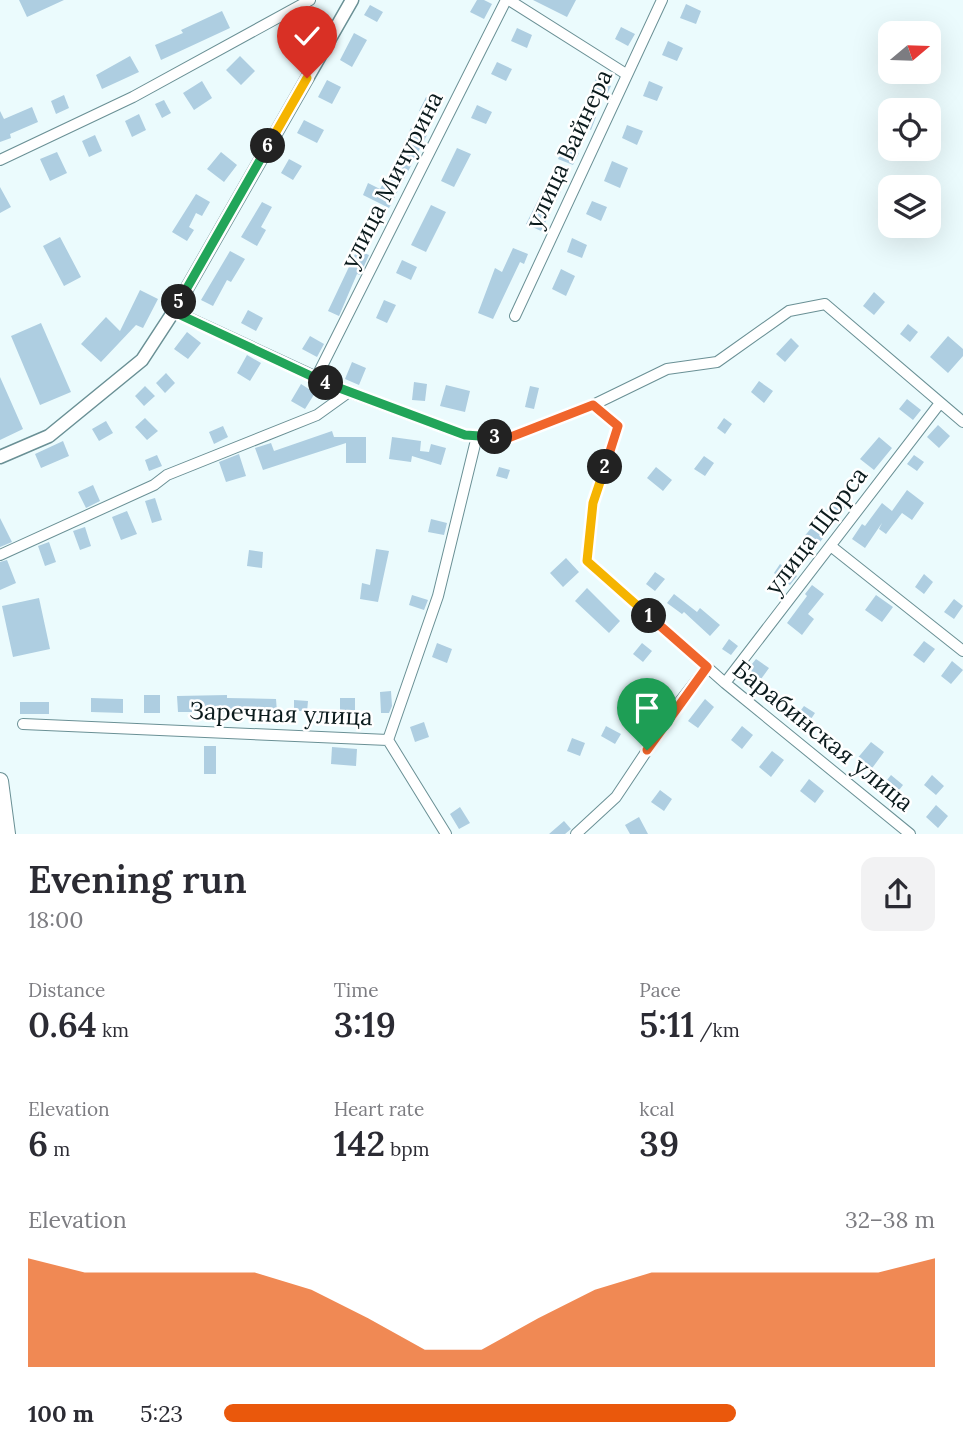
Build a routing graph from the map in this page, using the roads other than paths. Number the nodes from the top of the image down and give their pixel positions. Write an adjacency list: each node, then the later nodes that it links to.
1 (310, 0): 6 (street)
2 (352, 0): 7 (street)
3 (508, 0): 5 (street); 9 (street, улица Мичурина)
4 (662, 0): 5 (street, улица Вайнера)
5 (626, 74): 8 (street, улица Вайнера)
6 (0, 160)
7 (174, 312): 9 (street); 15 (street)
8 (515, 316)
9 (316, 379): 10 (street)
10 (349, 392): 14 (street); 17 (street)
11 (940, 403): 12 (street); 13 (street); 16 (street, улица Щорса)
12 (593, 405): 14 (street); 19 (street, Барабинская улица)
13 (963, 422)
14 (477, 436): 22 (street, Заречная улица)
15 (0, 457)
16 (832, 547): 18 (street); 20 (street, улица Щорса)
17 (0, 555)
18 (963, 650)
19 (707, 667): 20 (street, Барабинская улица); 26 (street)
20 (725, 683): 27 (street, Барабинская улица)
21 (23, 724): 22 (street, Заречная улица)
22 (388, 740): 25 (street)
23 (0, 781): 24 (main road)
24 (7, 834)
25 (446, 834)
26 (576, 834)
27 (910, 834)

